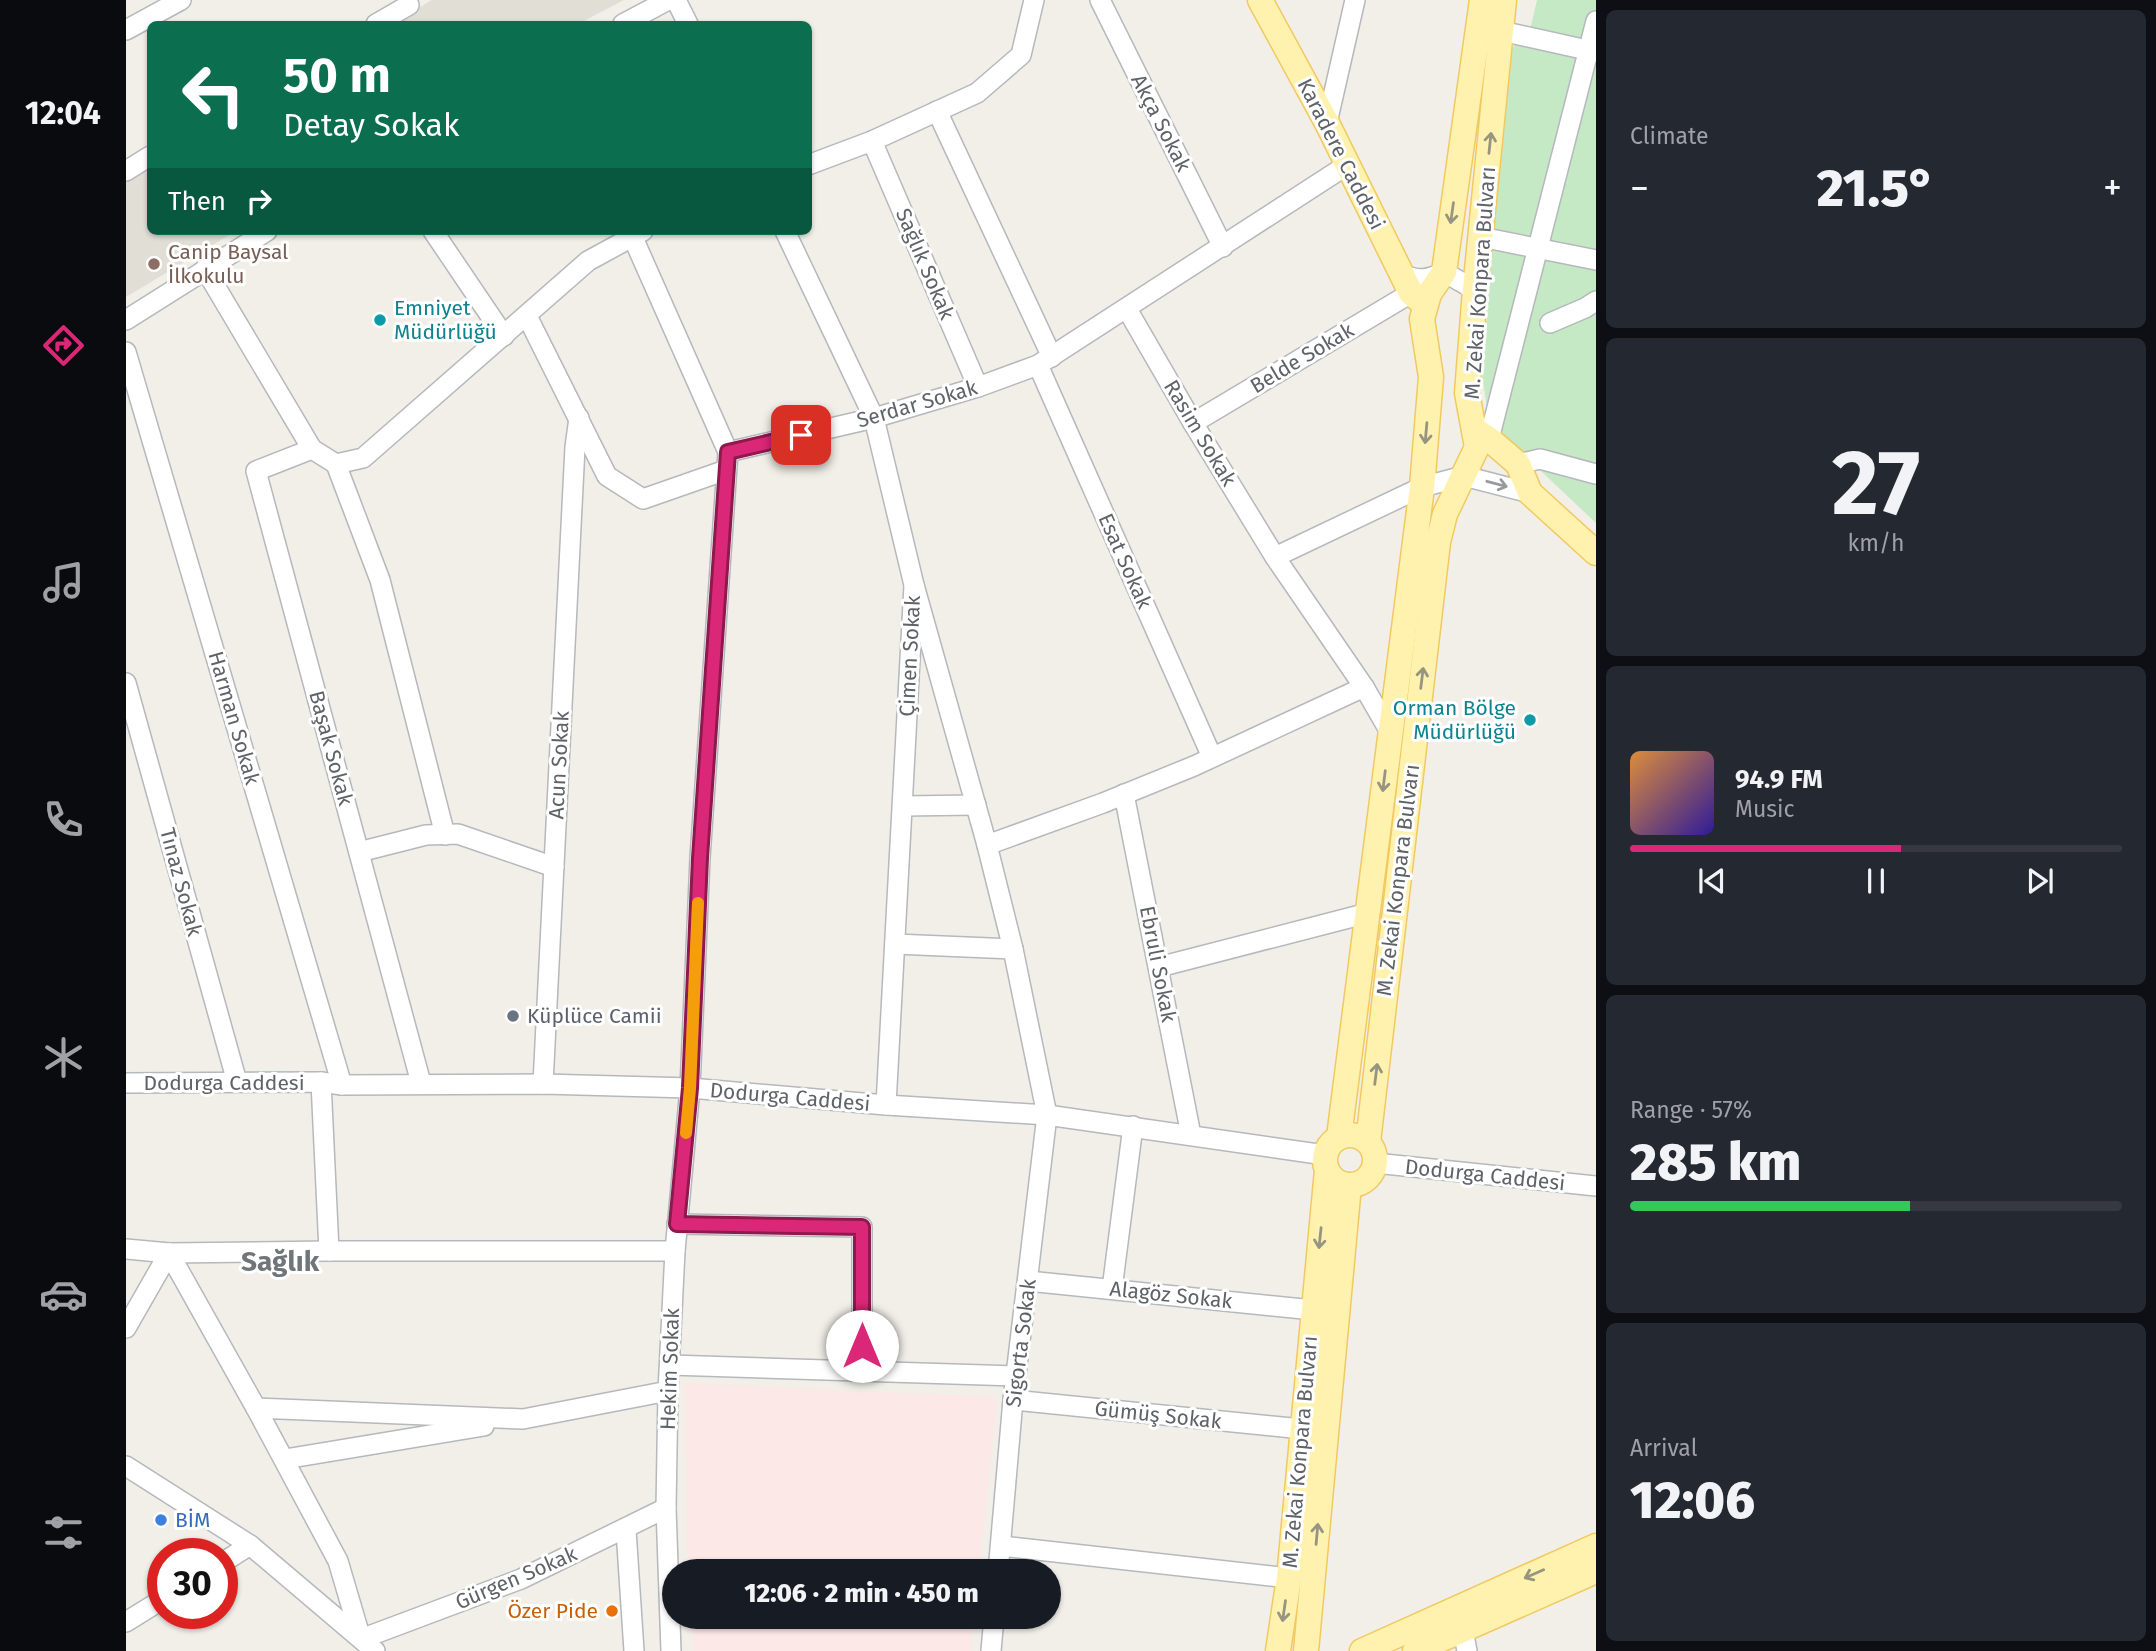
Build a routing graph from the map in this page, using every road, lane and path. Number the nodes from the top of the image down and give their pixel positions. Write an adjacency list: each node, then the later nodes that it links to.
1 (181, 0): 15 (street)
2 (668, 0): 12 (street)
3 (677, 0): 13 (street)
4 (1034, 0): 18 (street)
5 (1100, 0): 31 (street, Akça Sokak)
6 (1260, 0): 19 (main road, Karadere Caddesi)
7 (1355, 0): 19 (street)
8 (1482, 0): 35 (main road, M. Zekai Konpara Bulvarı, one-way to 35)
9 (1504, 0): 16 (main road, M. Zekai Konpara Bulvarı)
10 (410, 2): 11 (street)
11 (381, 21)
12 (629, 21)
13 (687, 21)
14 (1596, 21): 17 (street)
15 (126, 30)
16 (1502, 31): 17 (street); 30 (main road, M. Zekai Konpara Bulvarı, one-way to 16)
17 (1592, 51): 32 (street)
18 (937, 111): 20 (street); 45 (street, Esat Sokak)
19 (1327, 123): 23 (main road, Karadere Caddesi)
20 (872, 141): 22 (street); 46 (street, Sağlık Sokak)
21 (147, 158): 24 (street)
22 (812, 164)
23 (1347, 165): 31 (street, Serdar Sokak); 37 (main road, Karadere Caddesi)
24 (126, 171)
25 (260, 235): 34 (street)
26 (436, 235): 43 (street)
27 (632, 235): 40 (street)
28 (636, 235): 52 (street)
29 (787, 235): 48 (street, Çimen Sokak)
30 (1481, 237): 32 (street); 36 (main road, M. Zekai Konpara Bulvarı)
31 (1223, 247): 39 (street, Serdar Sokak)
32 (1538, 248): 33 (street); 50 (street)
33 (1596, 260)
34 (205, 269): 41 (street); 51 (street)
35 (1444, 272): 36 (street); 37 (main road, M. Zekai Konpara Bulvarı)
36 (1475, 290): 50 (main road, M. Zekai Konpara Bulvarı)
37 (1413, 291): 49 (street, Belde Sokak); 57 (main road, M. Zekai Konpara Bulvarı, one-way to 57)
38 (1596, 300): 42 (street)
39 (1127, 309): 45 (street, Serdar Sokak); 49 (street, Rasim Sokak)
40 (527, 316): 43 (street); 47 (street)
41 (126, 320)
42 (1550, 323)
43 (504, 336): 53 (street)
44 (126, 352): 82 (street, Harman Sokak)
45 (1045, 361): 46 (street, Serdar Sokak); 65 (street, Esat Sokak)
46 (978, 387): 48 (street, Serdar Sokak)
47 (579, 418): 52 (street, Serdar Sokak); 72 (street, Acun Sokak)
48 (874, 418): 52 (street, Serdar Sokak); 61 (street, Çimen Sokak)
49 (1193, 423): 60 (street, Rasim Sokak)
50 (1482, 435): 54 (main road); 56 (main road, M. Zekai Konpara Bulvarı)
51 (312, 449): 53 (street); 71 (street, Başak Sokak)
52 (727, 461): 83 (street)
53 (336, 464): 69 (street)
54 (1518, 464): 55 (street); 58 (main road)
55 (1596, 474)
56 (1464, 476): 57 (street); 58 (street, one-way to 58); 88 (main road, M. Zekai Konpara Bulvarı, one-way to 56)
57 (1422, 487): 60 (street); 64 (main road, M. Zekai Konpara Bulvarı)
58 (1530, 493): 59 (main road)
59 (1596, 553)
60 (1275, 557): 63 (street, Rasim Sokak)
61 (914, 585): 67 (street, Sigorta Sokak); 68 (street, Çimen Sokak)
62 (126, 683): 77 (street, Tınaz Sokak)
63 (1364, 687): 64 (street, Rasim Sokak); 65 (street)
64 (1390, 732): 73 (main road, M. Zekai Konpara Bulvarı, one-way to 73)
65 (1212, 757): 66 (street)
66 (1124, 794): 70 (street); 76 (street, Ebruli Sokak)
67 (975, 805): 68 (street); 70 (street, Sigorta Sokak)
68 (904, 806): 74 (street, Çimen Sokak)
69 (445, 835): 71 (street); 72 (street)
70 (987, 845): 75 (street, Sigorta Sokak)
71 (359, 852): 80 (street, Başak Sokak)
72 (554, 867): 81 (street, Acun Sokak)
73 (1368, 913): 76 (street); 89 (main road, M. Zekai Konpara Bulvarı)
74 (895, 944): 75 (street); 84 (street, Çimen Sokak)
75 (1013, 949): 85 (street, Sigorta Sokak)
76 (1159, 967): 87 (street, Ebruli Sokak)
77 (237, 1082): 78 (street, Dodurga Caddesi); 79 (street, Dodurga Caddesi)
78 (321, 1082): 82 (street, Dodurga Caddesi); 94 (street)
79 (126, 1083)
80 (421, 1083): 81 (street, Dodurga Caddesi); 82 (street, Dodurga Caddesi)
81 (543, 1084): 83 (street, Dodurga Caddesi)
82 (342, 1085)
83 (690, 1088): 84 (street, Dodurga Caddesi); 92 (street, Hekim Sokak)
84 (886, 1105): 85 (street, Dodurga Caddesi)
85 (1047, 1115): 86 (street, Dodurga Caddesi); 97 (street, Sigorta Sokak)
86 (1133, 1126): 87 (street, Dodurga Caddesi); 98 (street)
87 (1191, 1135): 89 (street, Dodurga Caddesi)
88 (1371, 1153): 89 (main road); 90 (main road); 91 (street, Dodurga Caddesi)
89 (1330, 1154): 90 (main road); 99 (main road, M. Zekai Konpara Bulvarı, one-way to 99)
90 (1349, 1185): 129 (main road, M. Zekai Konpara Bulvarı, one-way to 90)
91 (1596, 1186)
92 (677, 1224): 95 (street, Hekim Sokak); 102 (street)
93 (126, 1249): 96 (street)
94 (330, 1251): 95 (street); 96 (street)
95 (675, 1251): 101 (street, Hekim Sokak)
96 (169, 1254): 100 (street); 106 (street)
97 (1028, 1281): 98 (street, Alagöz Sokak); 103 (street, Sigorta Sokak)
98 (1112, 1289): 99 (street, Alagöz Sokak)
99 (1313, 1310): 108 (main road, M. Zekai Konpara Bulvarı)
100 (126, 1328)
101 (670, 1365): 102 (street); 104 (street, Hekim Sokak)
102 (862, 1370): 103 (street)
103 (1016, 1377): 105 (street, Sigorta Sokak)
104 (668, 1391): 107 (street); 111 (street, Hekim Sokak)
105 (1013, 1400): 108 (street, Gümüş Sokak); 114 (street, Sigorta Sokak)
106 (256, 1408): 107 (street); 109 (street)
107 (523, 1419): 109 (street)
108 (1302, 1429): 119 (main road, M. Zekai Konpara Bulvarı)
109 (285, 1460): 124 (street)
110 (126, 1466): 113 (street)
111 (666, 1508): 112 (street, Gürgen Sokak); 126 (street, Hekim Sokak)
112 (626, 1530): 124 (street, Gürgen Sokak); 125 (street)
113 (250, 1545): 116 (street); 124 (street)
114 (1001, 1546): 117 (street, Sigorta Sokak); 119 (street)
115 (1596, 1546): 130 (main road, one-way to 130)
116 (238, 1553)
117 (1000, 1559)
118 (1596, 1571): 123 (main road)
119 (1289, 1578): 128 (main road, M. Zekai Konpara Bulvarı, one-way to 128)
120 (147, 1609): 121 (street)
121 (126, 1622)
122 (993, 1629): 127 (street)
123 (1465, 1641): 131 (main road)
124 (368, 1645)
125 (634, 1651)
126 (671, 1651)
127 (991, 1651)
128 (1279, 1651)
129 (1306, 1651)
130 (1362, 1651)
131 (1415, 1651)

